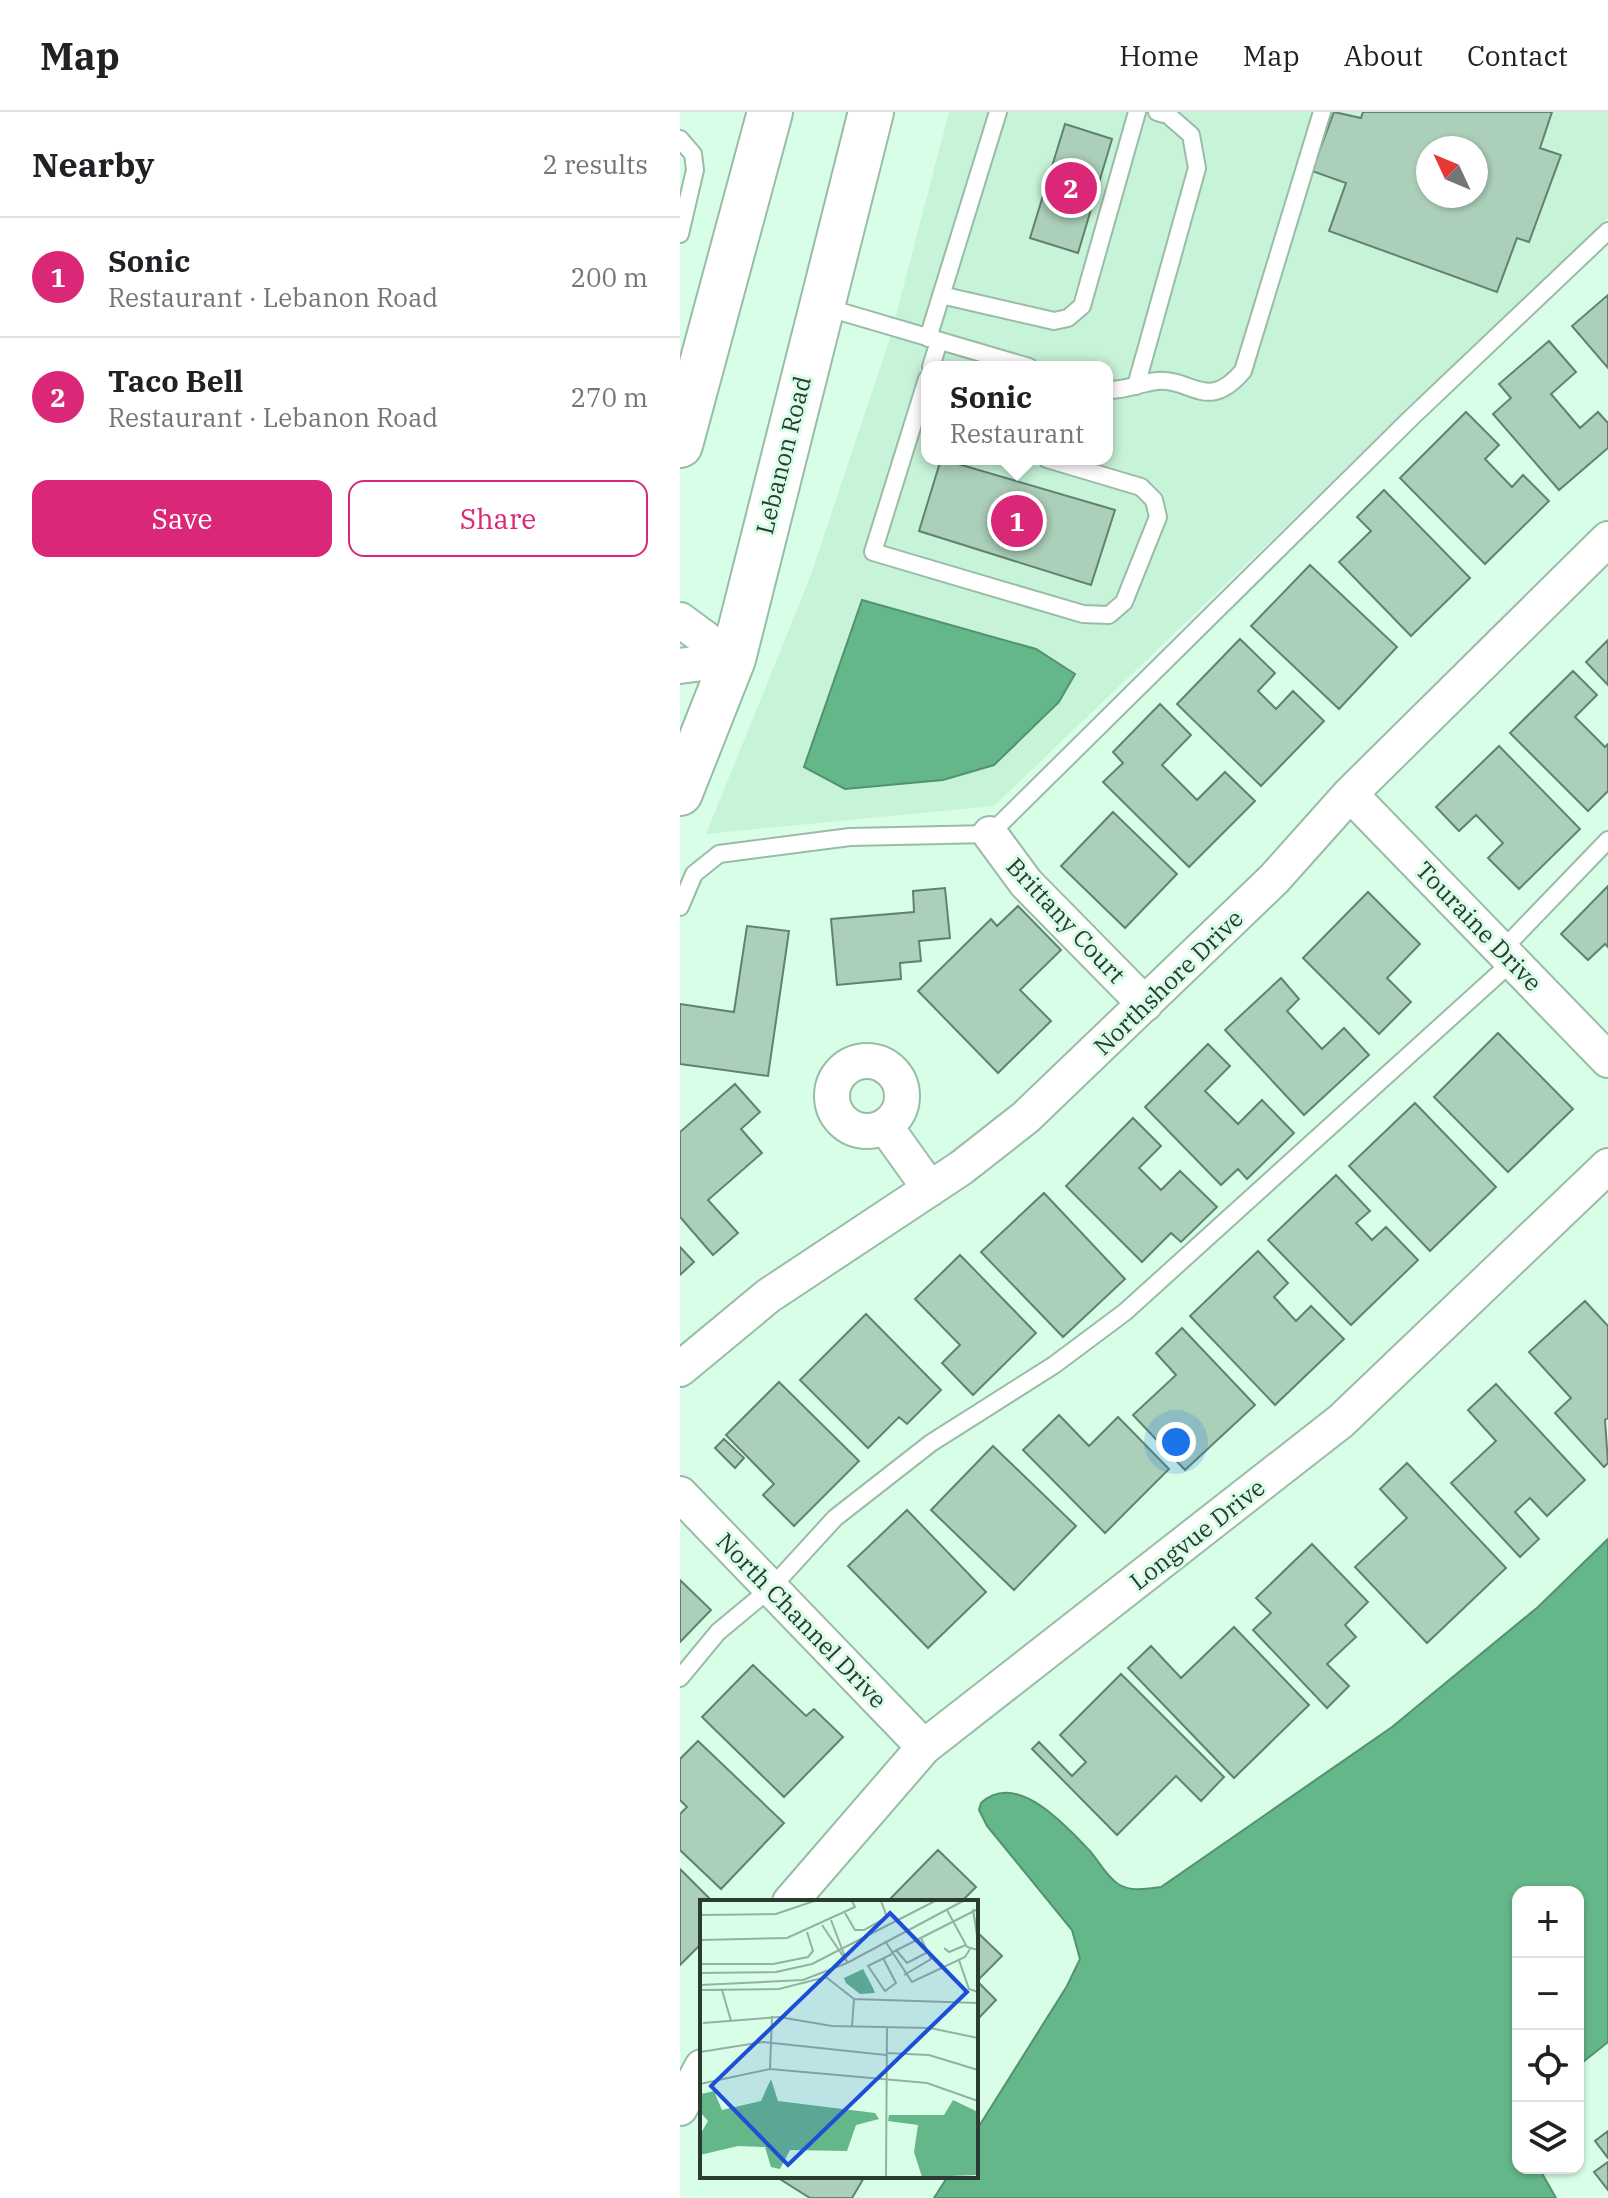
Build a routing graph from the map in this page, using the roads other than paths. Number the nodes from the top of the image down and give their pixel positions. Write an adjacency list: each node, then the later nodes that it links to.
1 (770, 112): 18 (main road)
2 (871, 112): 11 (main road, Lebanon Road)
3 (998, 112): 10 (lane)
4 (1137, 112): 10 (lane)
5 (1157, 112): 15 (lane)
6 (1322, 112): 15 (lane)
7 (680, 139): 9 (lane)
8 (1608, 231): 26 (lane)
9 (680, 234)
10 (941, 295): 12 (lane)
11 (819, 306): 12 (lane); 22 (main road, Lebanon Road)
12 (934, 339): 13 (lane); 14 (lane)
13 (932, 361)
14 (1009, 361)
15 (1136, 386): 16 (lane)
16 (1113, 389)
17 (921, 421): 19 (lane)
18 (680, 445)
19 (1067, 465)
20 (1608, 539): 25 (street, Northshore Drive)
21 (680, 620): 22 (street)
22 (733, 659): 23 (street); 24 (main road, Lebanon Road)
23 (680, 666)
24 (680, 793)
25 (1350, 794): 29 (street, Touraine Drive); 30 (street, Northshore Drive)
26 (990, 834): 28 (lane); 30 (street, Brittany Court)
27 (1608, 840): 29 (lane)
28 (680, 907)
29 (1508, 954): 31 (street, Touraine Drive); 37 (lane)
30 (1145, 1004): 34 (street, Northshore Drive)
31 (1608, 1060)
32 (885, 1126): 34 (street)
33 (1608, 1166): 39 (street, Longvue Drive)
34 (930, 1189): 35 (street, Northshore Drive)
35 (680, 1369)
36 (680, 1494): 37 (street, North Channel Drive)
37 (771, 1588): 38 (lane); 39 (street, North Channel Drive)
38 (680, 1678)
39 (924, 1747): 40 (street, Longvue Drive)
40 (792, 1900)
41 (700, 2071): 42 (street)
42 (680, 2108)

